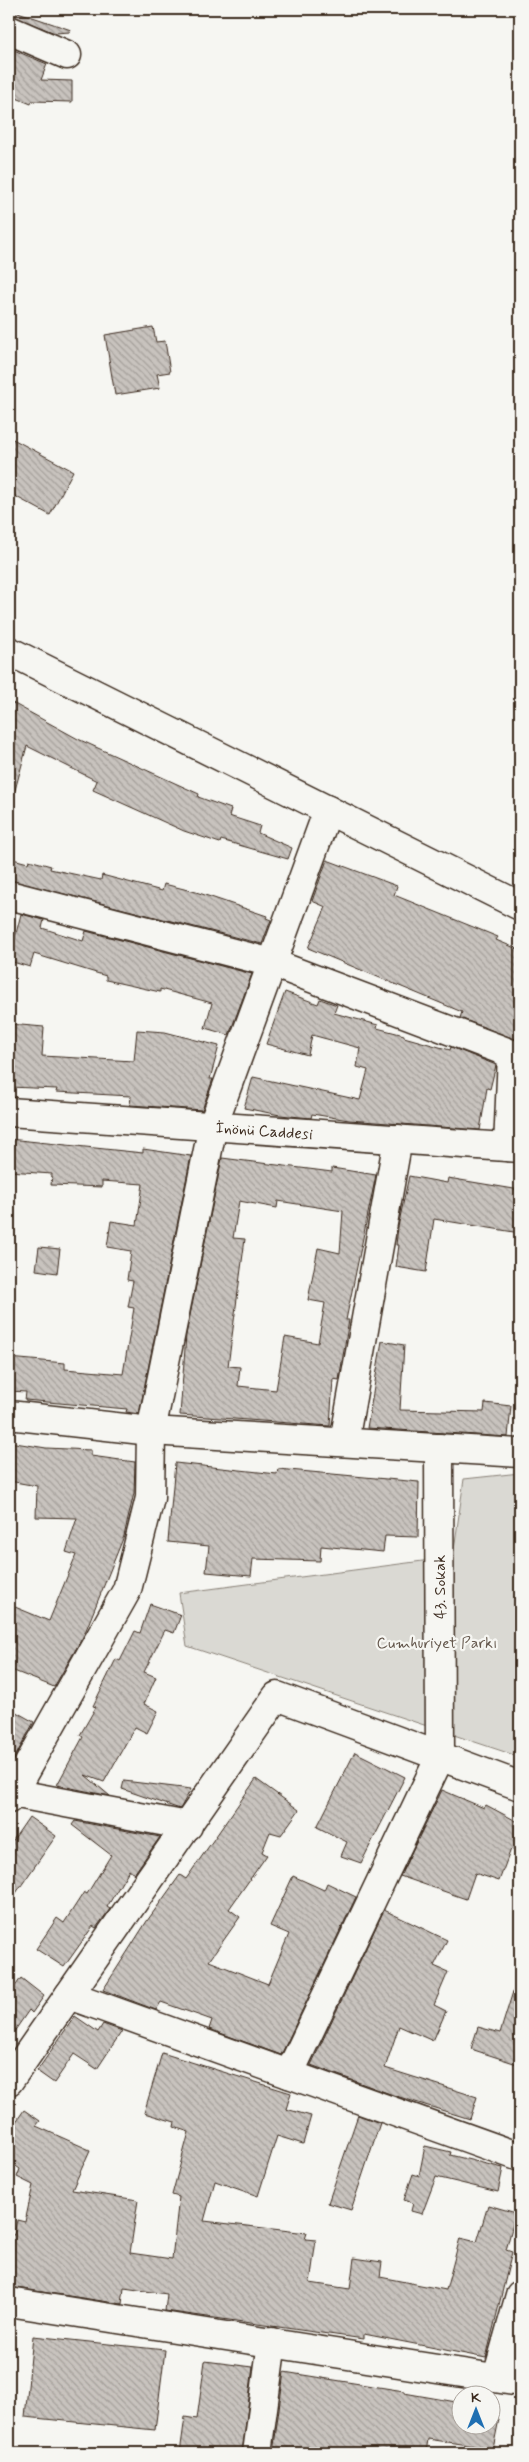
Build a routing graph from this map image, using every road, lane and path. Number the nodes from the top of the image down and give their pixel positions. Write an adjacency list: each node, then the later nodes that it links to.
1 (9, 30): 2 (street)
2 (67, 55)
3 (9, 651): 4 (street)
4 (328, 810): 6 (street); 7 (street)
5 (9, 895): 7 (street)
6 (520, 906)
7 (272, 963): 9 (street); 11 (street)
8 (9, 1112): 9 (street, İnönü Caddesi)
9 (213, 1125): 10 (street, İnönü Caddesi); 13 (street)
10 (398, 1139): 11 (street, İnönü Caddesi); 14 (street)
11 (514, 1147)
12 (9, 1415): 13 (street)
13 (151, 1431): 14 (street); 19 (street)
14 (344, 1442): 15 (street)
15 (438, 1448): 16 (street); 17 (street, 43. Sokak)
16 (520, 1453)
17 (440, 1756): 18 (street); 20 (street); 22 (street)
18 (520, 1786)
19 (10, 1796): 20 (street)
20 (188, 1826): 21 (street)
21 (69, 1995): 22 (street); 23 (street)
22 (289, 2074): 24 (street)
23 (9, 2081)
24 (520, 2157)
25 (520, 2295): 28 (street)
26 (9, 2302): 27 (street)
27 (272, 2342): 28 (street); 29 (street)
28 (508, 2379)
29 (257, 2453)

